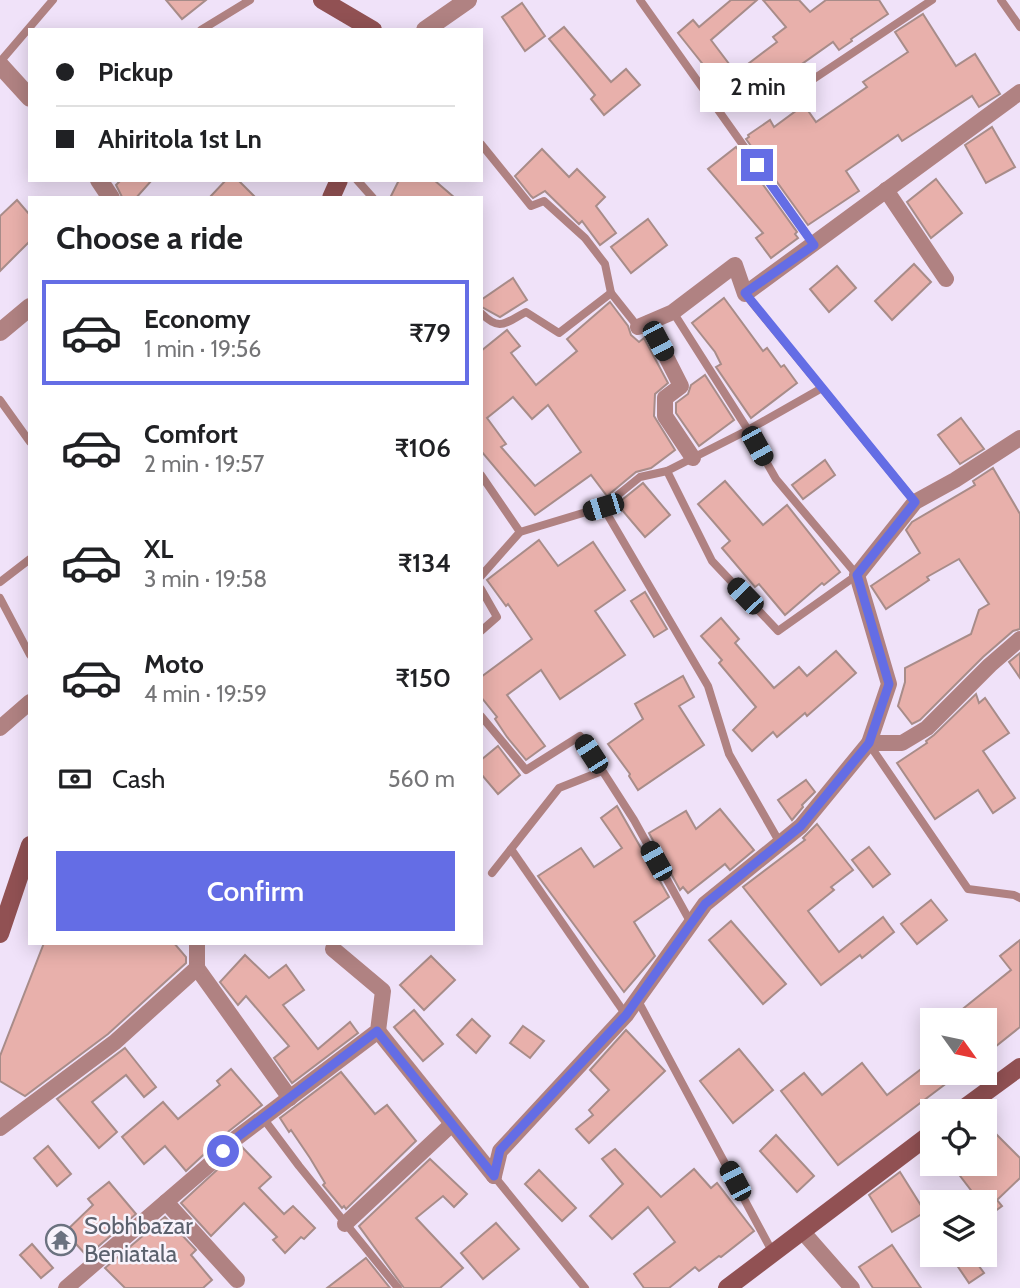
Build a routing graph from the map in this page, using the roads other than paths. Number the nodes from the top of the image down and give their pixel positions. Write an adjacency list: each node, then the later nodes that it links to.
1 (52, 0): 9 (lane)
2 (250, 0): 10 (lane)
3 (322, 0): 11 (main road)
4 (468, 0): 12 (street)
5 (640, 0): 22 (lane)
6 (932, 0): 16 (lane)
7 (1001, 0): 8 (lane)
8 (1020, 27)
9 (29, 28)
10 (204, 28)
11 (370, 28)
12 (428, 28)
13 (28, 29): 14 (lane)
14 (0, 63): 17 (street)
15 (1020, 92): 20 (street)
16 (791, 94)
17 (28, 96)
18 (483, 146): 24 (lane)
19 (360, 182): 21 (lane)
20 (886, 190): 22 (street); 23 (street)
21 (371, 196)
22 (814, 245): 25 (street)
23 (946, 279)
24 (611, 293): 28 (lane); 29 (lane)
25 (745, 293): 27 (street); 31 (lane)
26 (28, 309): 30 (street)
27 (673, 312): 29 (street); 33 (lane)
28 (483, 315)
29 (643, 325): 36 (street)
30 (0, 332)
31 (822, 388): 33 (lane); 39 (lane)
32 (0, 400): 35 (lane)
33 (748, 430): 36 (lane); 44 (lane)
34 (1020, 438): 39 (street)
35 (28, 439)
36 (693, 458): 37 (lane)
37 (667, 471): 40 (lane); 44 (lane)
38 (483, 478): 41 (lane)
39 (915, 502): 44 (street)
40 (603, 507): 41 (lane); 56 (lane)
41 (520, 532): 43 (lane)
42 (28, 561): 45 (lane)
43 (483, 574)
44 (857, 575): 54 (street)
45 (0, 582)
46 (483, 592): 48 (lane)
47 (0, 598): 50 (lane)
48 (483, 629)
49 (1020, 639): 54 (street)
50 (28, 651)
51 (28, 704): 53 (street)
52 (483, 718): 55 (lane)
53 (0, 728)
54 (869, 743): 56 (street); 60 (lane)
55 (602, 771): 57 (lane); 61 (lane)
56 (780, 843): 61 (street)
57 (511, 849): 59 (lane); 67 (lane)
58 (28, 853): 62 (main road)
59 (492, 873)
60 (1020, 898)
61 (691, 923): 66 (street)
62 (0, 934)
63 (197, 945): 65 (street)
64 (333, 949): 68 (street)
65 (197, 968): 70 (street); 74 (street)
66 (637, 999): 67 (street); 80 (lane)
67 (626, 1015): 76 (street)
68 (377, 1031): 70 (street); 73 (street)
69 (1020, 1066): 71 (main road)
70 (290, 1098): 72 (street)
71 (976, 1099)
72 (264, 1118): 77 (street); 78 (lane)
73 (452, 1124): 76 (street); 78 (street)
74 (0, 1128)
75 (920, 1142): 79 (main road)
76 (494, 1176): 84 (lane)
77 (166, 1202): 81 (street); 82 (street)
78 (345, 1224): 83 (lane)
79 (802, 1231): 80 (main road); 86 (street)
80 (773, 1253): 85 (main road)
81 (237, 1280)
82 (66, 1288)
83 (398, 1288)
84 (585, 1288)
85 (726, 1288)
86 (852, 1288)

